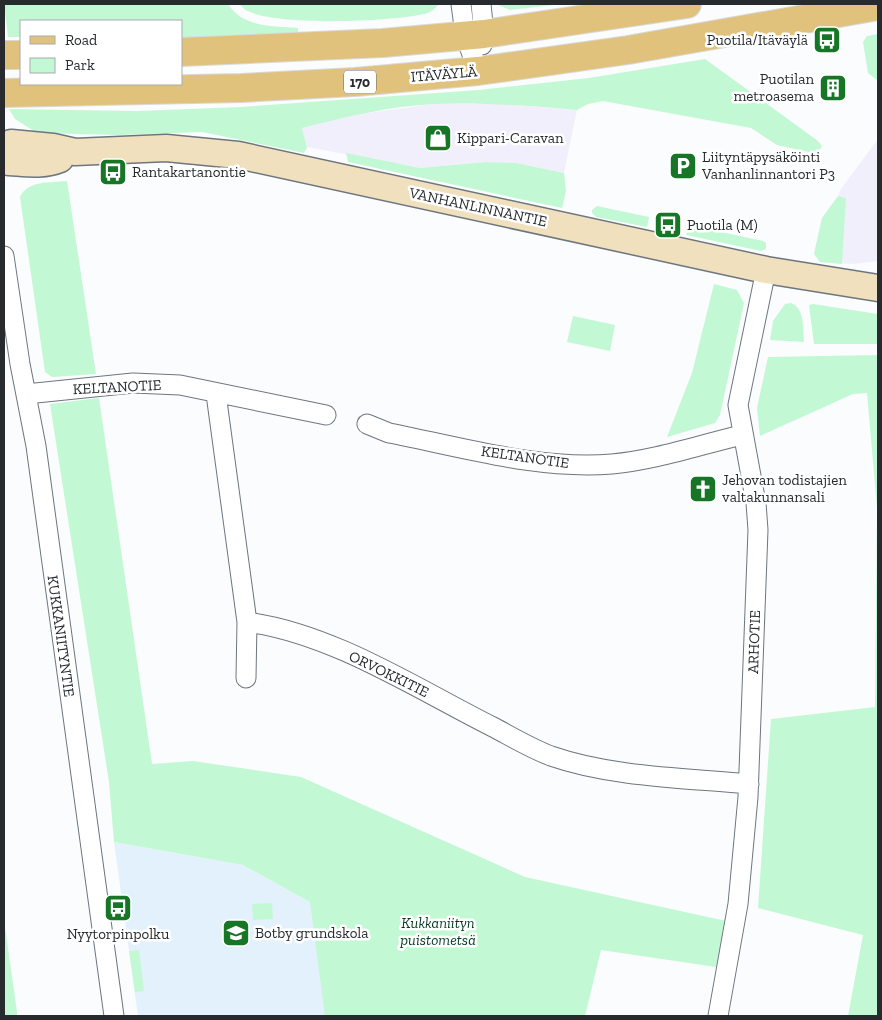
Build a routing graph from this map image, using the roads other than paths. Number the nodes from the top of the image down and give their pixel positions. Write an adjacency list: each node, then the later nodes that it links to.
1 (461, 4): 5 (street)
2 (481, 4): 5 (street)
3 (687, 4): 5 (main road)
4 (878, 6): 9 (main road, ITÄVÄYLÄ / 170)
5 (475, 34): 6 (main road); 9 (street)
6 (182, 52)
7 (4, 55): 8 (main road)
8 (20, 55)
9 (478, 71): 10 (main road, ITÄVÄYLÄ / 170)
10 (16, 93)
11 (7, 151): 13 (main road, VANHANLINNANTIE)
12 (4, 256): 15 (street, KUKKANIITYNTIE)
13 (766, 270): 14 (main road, VANHANLINNANTIE); 20 (street, ARHOTIE)
14 (878, 288)
15 (12, 365): 16 (street, KUKKANIITYNTIE)
16 (26, 394): 17 (street, KELTANOTIE); 24 (street, KUKKANIITYNTIE)
17 (216, 394): 18 (street, KELTANOTIE); 21 (street)
18 (326, 415)
19 (367, 424): 20 (street, KELTANOTIE)
20 (742, 435): 23 (street, ARHOTIE)
21 (247, 622): 22 (street); 23 (street, ORVOKKITIE)
22 (246, 678)
23 (749, 784): 25 (street, ARHOTIE)
24 (114, 1016)
25 (718, 1016)

